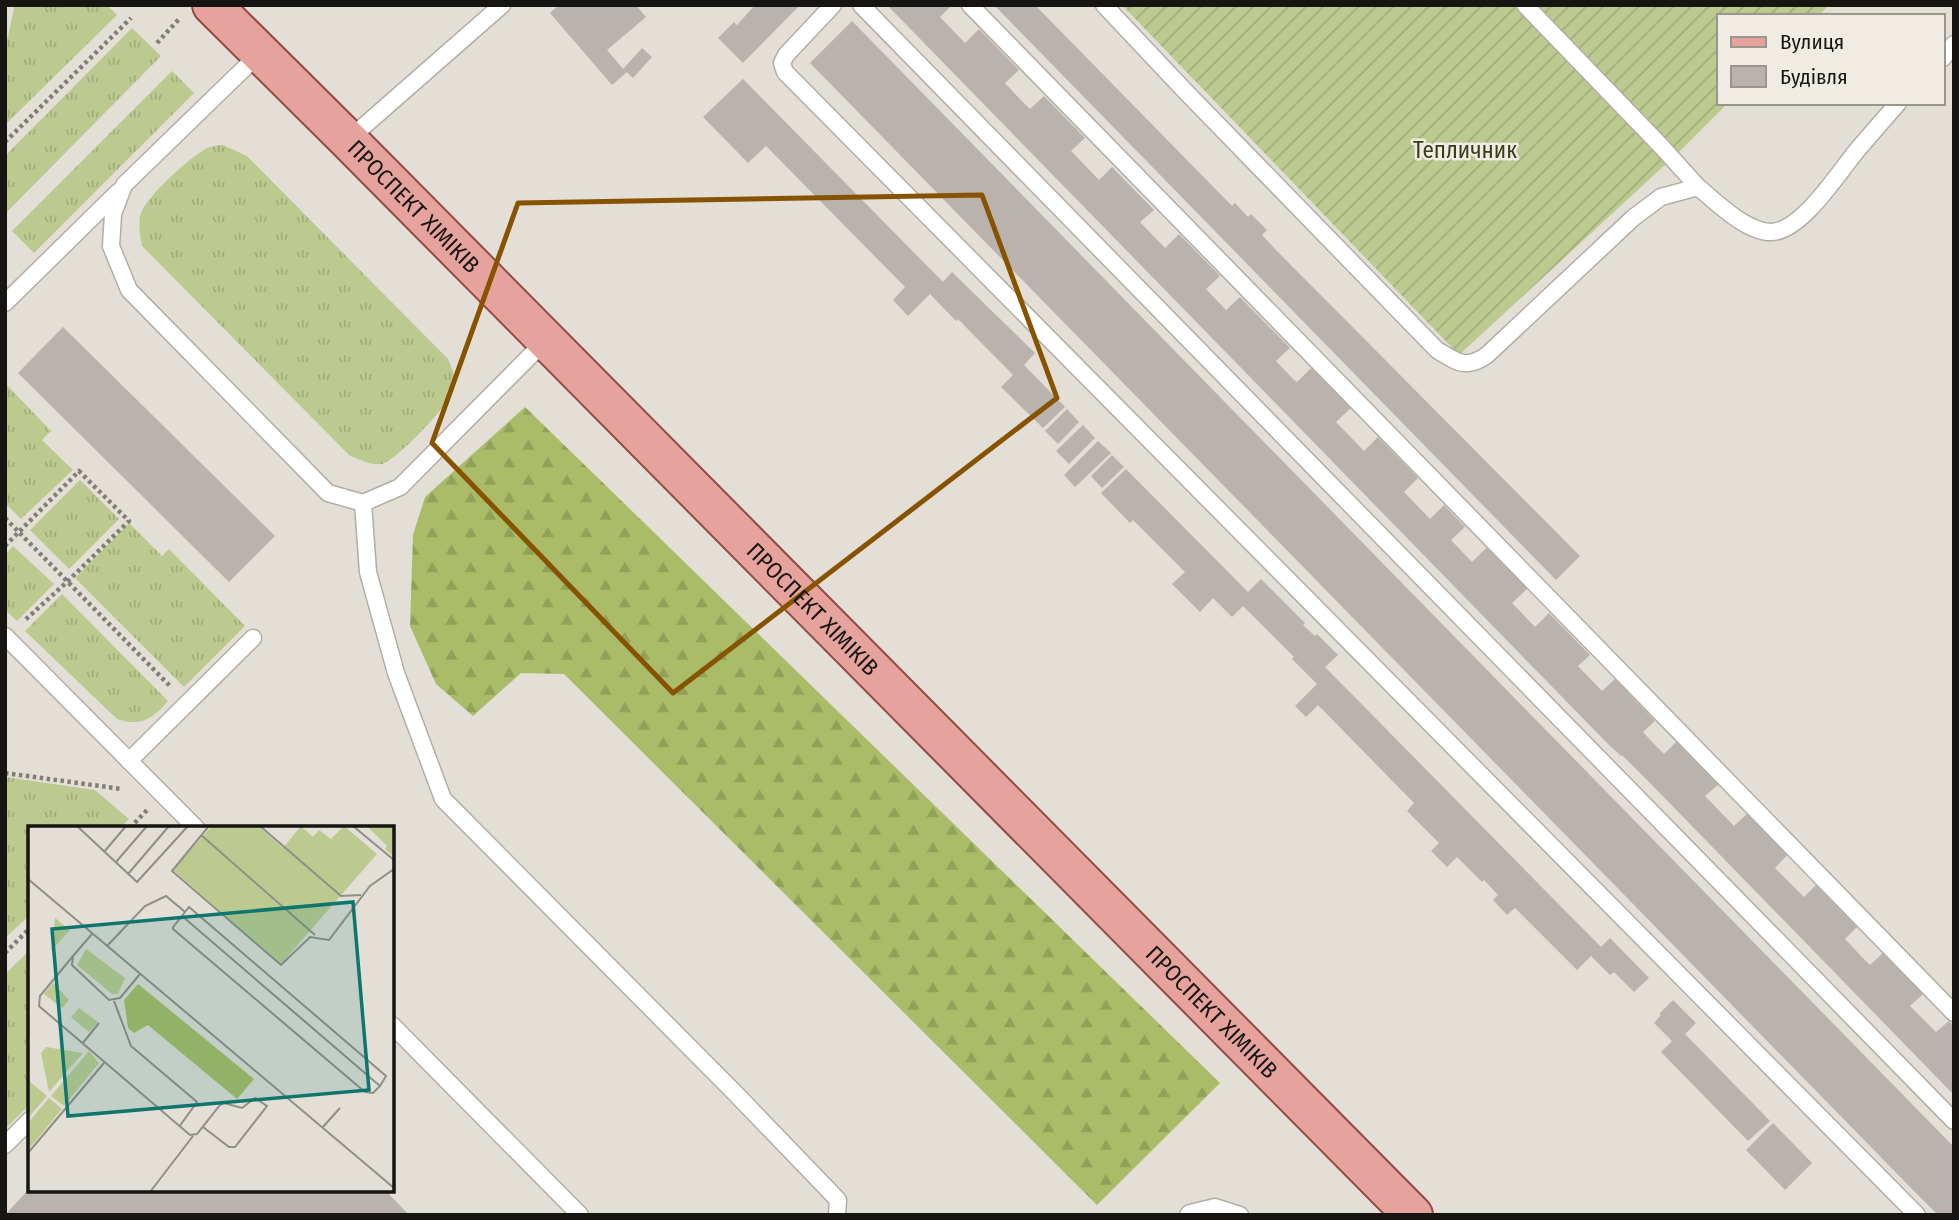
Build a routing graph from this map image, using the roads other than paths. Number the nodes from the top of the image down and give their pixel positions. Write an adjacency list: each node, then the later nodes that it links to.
1 (502, 5): 10 (lane)
2 (833, 5): 30 (lane)
3 (861, 5): 23 (lane)
4 (970, 5): 20 (lane)
5 (1104, 5): 12 (lane)
6 (1525, 5): 12 (lane)
7 (197, 10): 8 (main road, ПРОСПЕКТ ХІМІКІВ)
8 (260, 53): 10 (main road, ПРОСПЕКТ ХІМІКІВ); 11 (lane)
9 (1896, 105): 12 (lane)
10 (348, 140): 14 (main road, ПРОСПЕКТ ХІМІКІВ)
11 (124, 185): 13 (lane); 15 (lane)
12 (1698, 187)
13 (5, 303)
14 (545, 341): 15 (lane); 29 (main road, ПРОСПЕКТ ХІМІКІВ)
15 (363, 503): 26 (lane)
16 (6, 637): 18 (lane)
17 (253, 638): 18 (lane)
18 (129, 761): 19 (lane)
19 (194, 826)
20 (1954, 1013)
21 (394, 1027): 25 (lane)
22 (28, 1122): 24 (lane)
23 (1954, 1122)
24 (5, 1145)
25 (580, 1215)
26 (837, 1215)
27 (1188, 1215): 28 (lane)
28 (1240, 1215)
29 (1413, 1215)
30 (1917, 1215)

